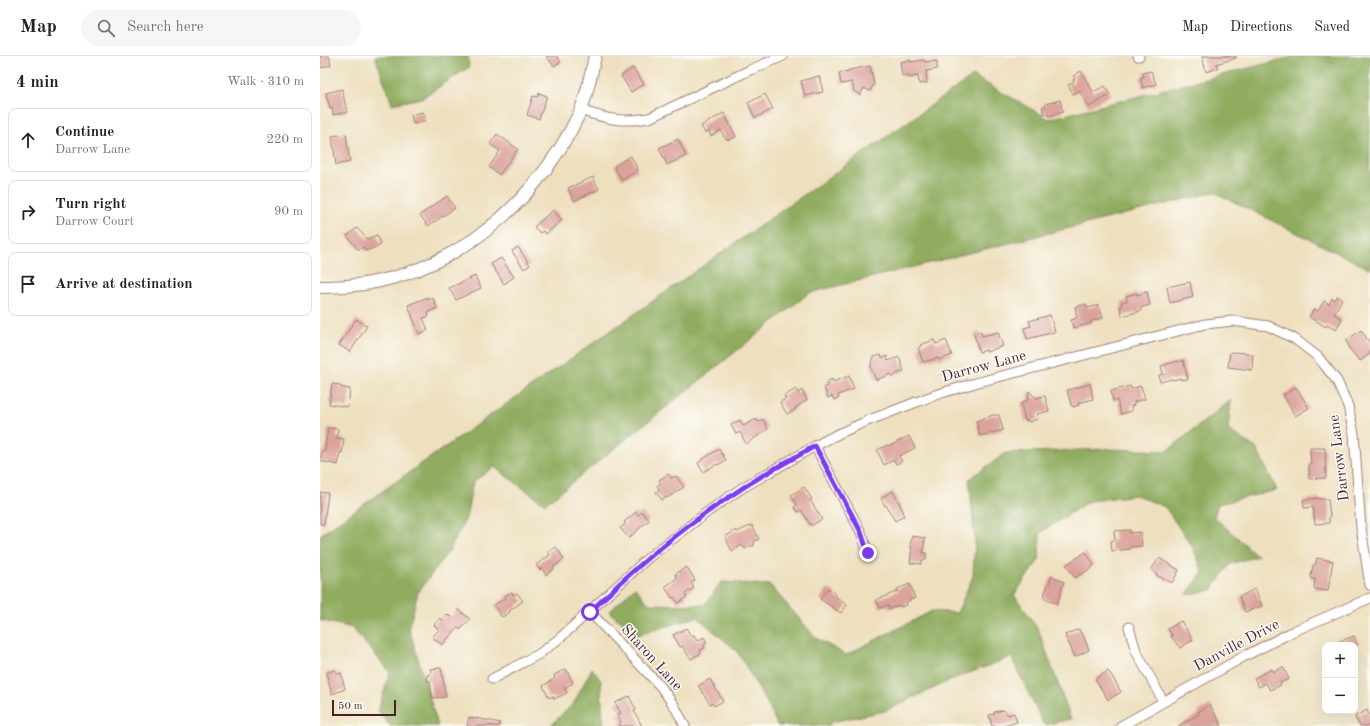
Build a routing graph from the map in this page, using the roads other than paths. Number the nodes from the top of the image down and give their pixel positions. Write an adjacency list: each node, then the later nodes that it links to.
1 (595, 56): 3 (street)
2 (783, 56): 3 (street)
3 (580, 110): 4 (street)
4 (320, 287)
5 (815, 446): 6 (street); 7 (street, Darrow Lane); 9 (street, Darrow Lane)
6 (868, 553)
7 (1370, 585)
8 (1370, 598): 12 (street, Danville Drive)
9 (590, 612): 11 (street, Darrow Lane); 13 (street, Sharon Lane)
10 (1129, 627): 12 (street)
11 (492, 678)
12 (1163, 701): 14 (street, Danville Drive)
13 (685, 726)
14 (1121, 726)

